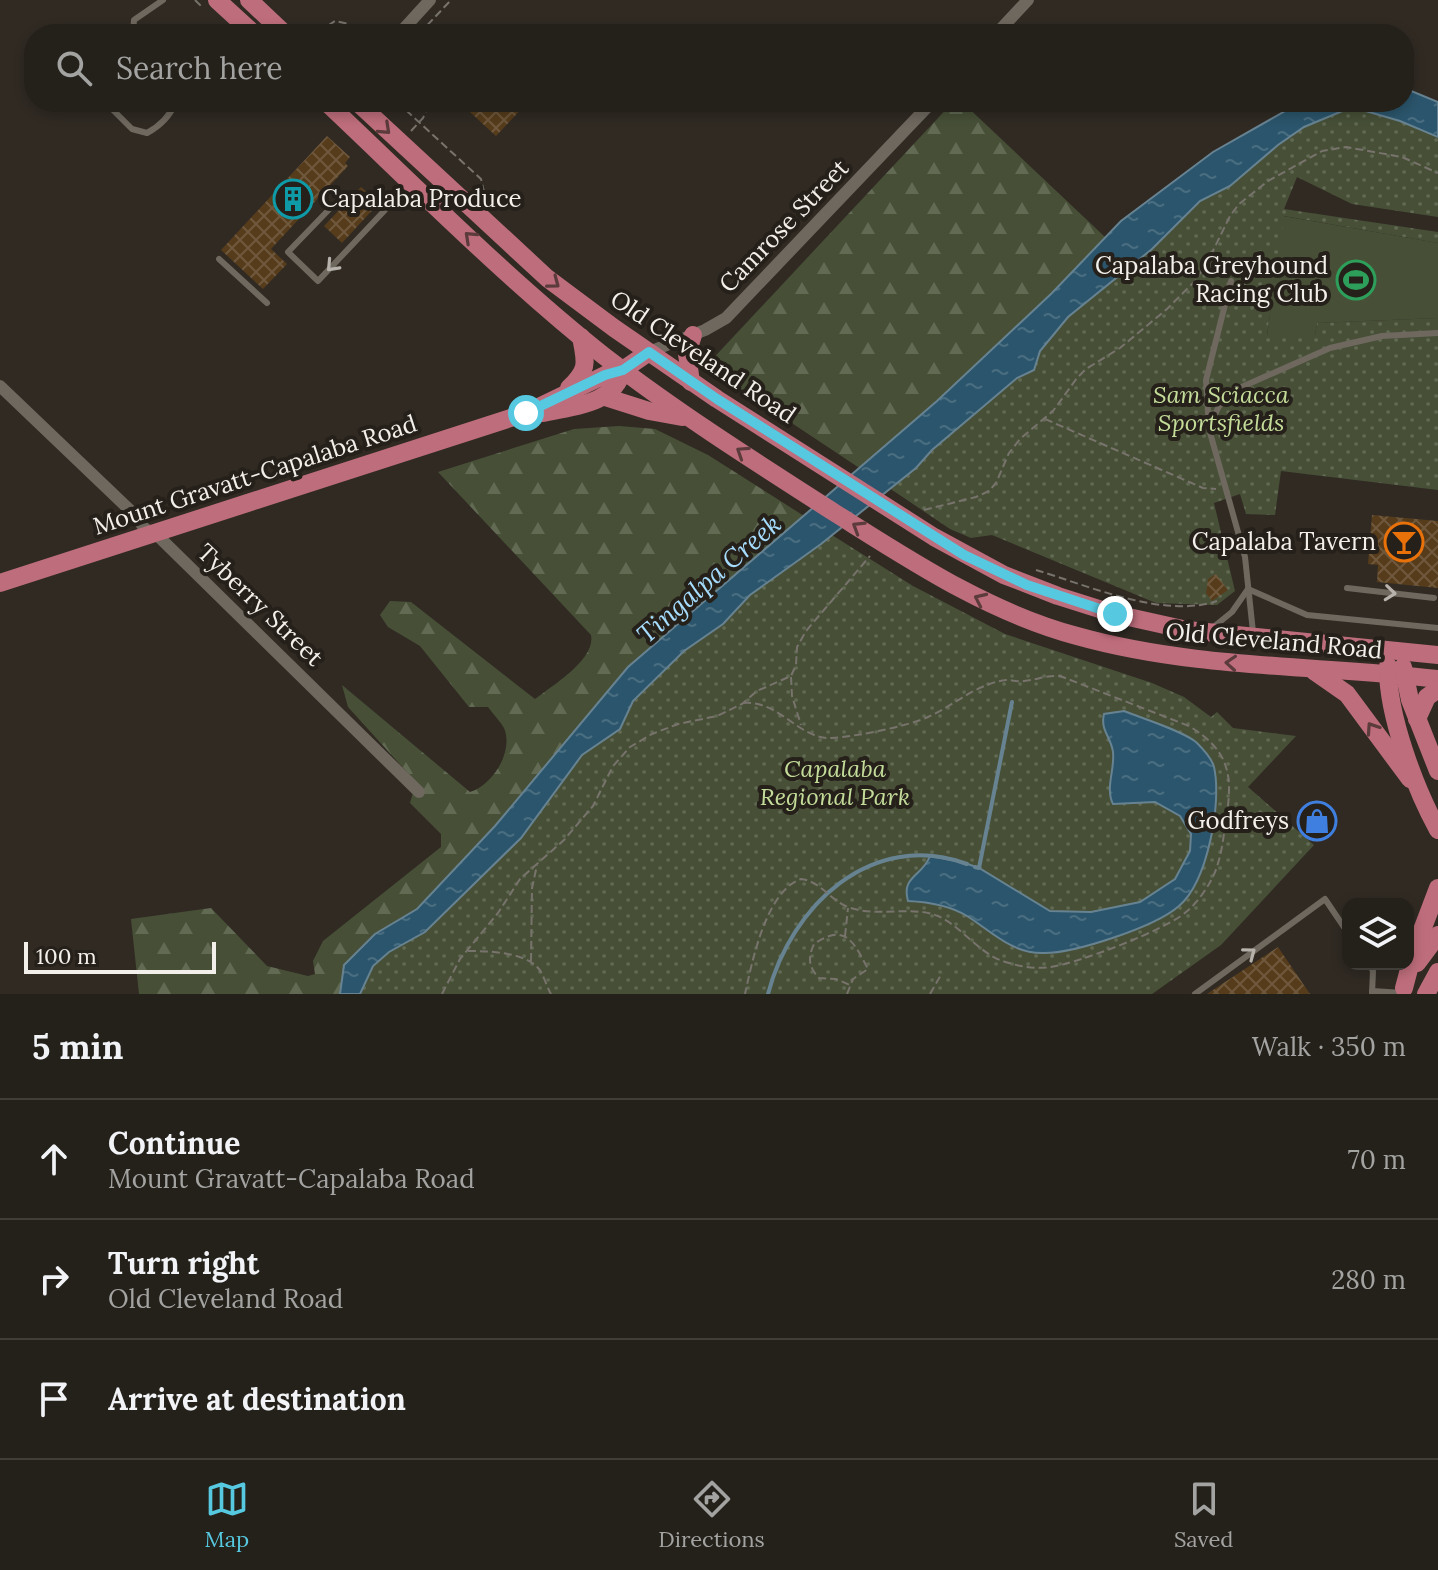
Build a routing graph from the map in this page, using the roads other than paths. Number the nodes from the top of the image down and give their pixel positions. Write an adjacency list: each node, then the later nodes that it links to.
1 (163, 0): 6 (lane)
2 (217, 0): 7 (main road)
3 (249, 0): 8 (main road)
4 (430, 0): 9 (street)
5 (1028, 0): 10 (street)
6 (133, 24)
7 (243, 24)
8 (274, 24)
9 (408, 24)
10 (1005, 24)
11 (115, 112): 12 (lane)
12 (170, 112)
13 (337, 112): 23 (main road, Old Cleveland Road, one-way to 13)
14 (367, 112): 24 (main road, Old Cleveland Road, one-way to 24)
15 (923, 112): 22 (street, Camrose Street)
16 (342, 196): 17 (lane, one-way to 16)
17 (385, 210)
18 (219, 259): 20 (lane)
19 (1231, 281): 32 (lane)
20 (267, 303)
21 (1438, 333): 32 (lane)
22 (693, 335): 24 (street, Camrose Street); 26 (main road)
23 (581, 337): 25 (main road, Old Cleveland Road); 29 (main road)
24 (649, 352): 25 (main road, Mount Gravatt-Capalaba Road); 26 (main road, Old Cleveland Road)
25 (623, 370): 28 (main road, Mount Gravatt-Capalaba Road); 29 (main road, Mount Gravatt-Capalaba Road); 31 (main road, Old Cleveland Road)
26 (691, 382): 39 (main road, Old Cleveland Road)
27 (0, 386): 33 (street, Tyberry Street)
28 (605, 397): 30 (main road, Mount Gravatt-Capalaba Road); 31 (main road)
29 (558, 398): 30 (main road, Mount Gravatt-Capalaba Road)
30 (526, 413): 33 (main road, Mount Gravatt-Capalaba Road)
31 (689, 418): 43 (main road, Old Cleveland Road, one-way to 31)
32 (1209, 429): 36 (lane)
33 (155, 533): 34 (main road, Mount Gravatt-Capalaba Road); 50 (street, Tyberry Street)
34 (0, 583)
35 (1347, 588): 37 (lane, one-way to 37)
36 (1248, 589): 38 (lane, Old Cleveland Road); 39 (lane); 40 (lane)
37 (1434, 598)
38 (1438, 628)
39 (1205, 634): 40 (main road, Old Cleveland Road)
40 (1254, 639): 41 (main road, Old Cleveland Road)
41 (1395, 652): 42 (main road, Old Cleveland Road); 44 (main road)
42 (1438, 655)
43 (1309, 667): 44 (main road, Old Cleveland Road); 49 (main road, one-way to 43)
44 (1396, 675): 45 (main road, Old Cleveland Road); 47 (main road); 49 (main road)
45 (1438, 679)
46 (1438, 689): 47 (main road)
47 (1417, 719): 48 (main road)
48 (1438, 771)
49 (1419, 791): 51 (main road)
50 (419, 792)
51 (1438, 830)
52 (1438, 888): 58 (main road)
53 (1342, 924): 59 (lane, one-way to 53)
54 (1438, 935): 58 (main road)
55 (1372, 970): 57 (lane)
56 (1438, 972): 60 (main road)
57 (1372, 992): 58 (lane)
58 (1403, 992)
59 (1195, 994)
60 (1426, 994)

